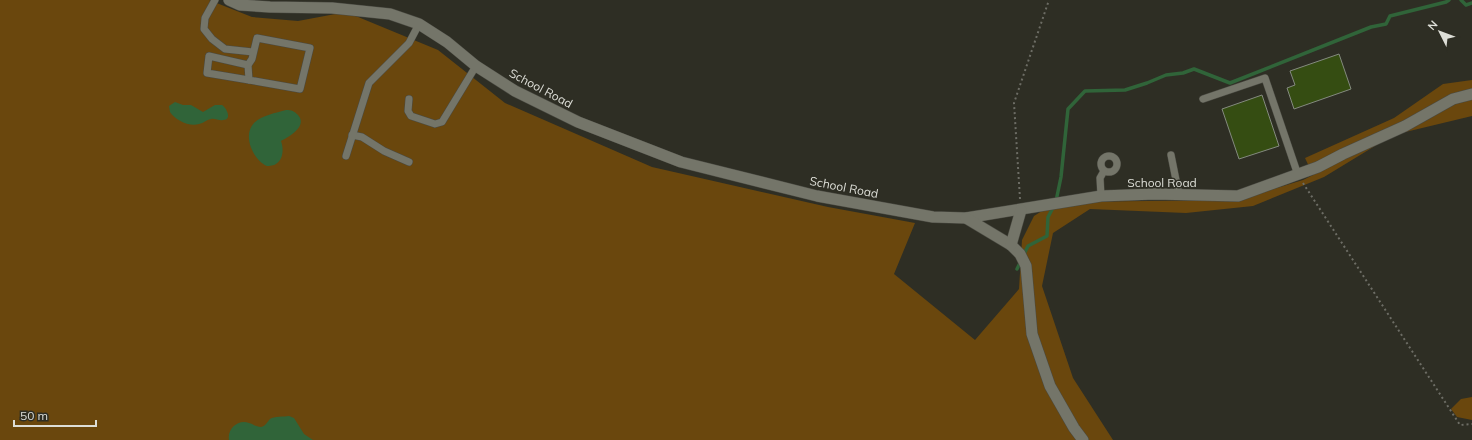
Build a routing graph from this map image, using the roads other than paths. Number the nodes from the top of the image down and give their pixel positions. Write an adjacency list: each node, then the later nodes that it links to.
1 (215, 0): 4 (lane)
2 (229, 0): 3 (street, School Road)
3 (419, 24): 6 (street, School Road); 11 (lane)
4 (253, 52): 5 (lane); 7 (lane)
5 (248, 65): 7 (lane); 7 (lane)
6 (476, 66): 9 (lane); 20 (street, School Road)
7 (249, 80)
8 (1472, 94): 16 (street, School Road)
9 (410, 99)
10 (1203, 99): 16 (lane)
11 (352, 135): 13 (lane); 14 (lane)
12 (1171, 155): 17 (lane)
13 (346, 156)
14 (409, 162)
15 (1104, 170): 18 (lane)
16 (1298, 175): 17 (street, School Road)
17 (1179, 194): 18 (street, School Road)
18 (1101, 196): 19 (street, School Road)
19 (1021, 210): 20 (street, School Road); 21 (street)
20 (966, 218): 21 (street)
21 (1011, 245): 22 (street)
22 (1083, 440)

